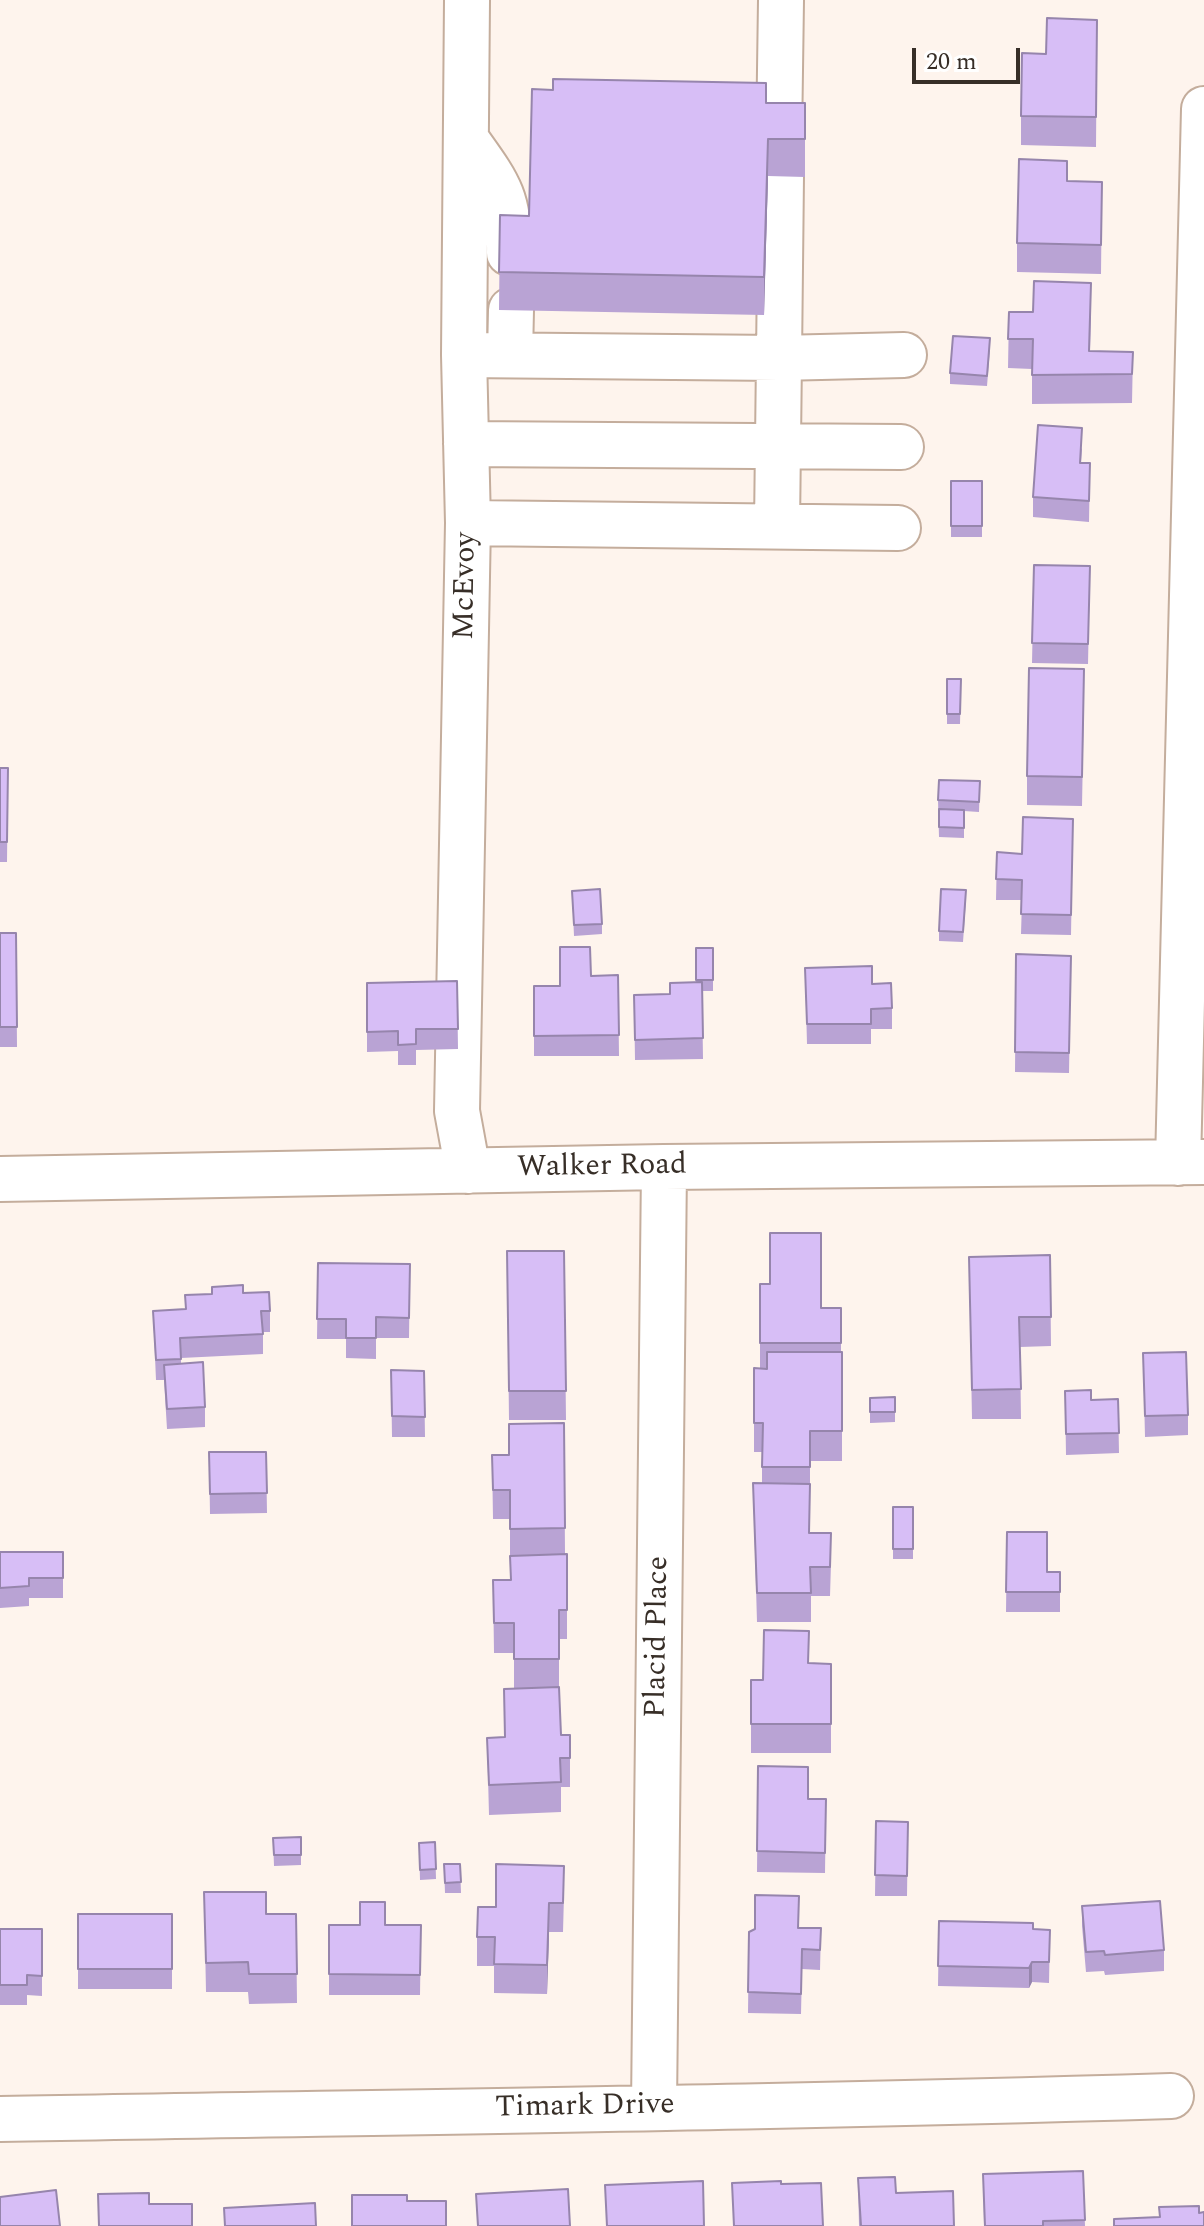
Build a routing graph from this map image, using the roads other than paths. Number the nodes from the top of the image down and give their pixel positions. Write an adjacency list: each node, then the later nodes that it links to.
1 (467, 0): 4 (street, McEvoy)
2 (781, 0): 10 (street)
3 (1204, 127): 17 (street)
4 (466, 139): 5 (street); 7 (street, McEvoy)
5 (509, 253)
6 (511, 310): 8 (street)
7 (464, 355): 8 (street); 11 (street, McEvoy)
8 (510, 355): 10 (street)
9 (904, 355): 10 (street)
10 (779, 358): 12 (street)
11 (466, 444): 12 (street); 14 (street, McEvoy)
12 (779, 446): 13 (street); 15 (street)
13 (901, 447)
14 (468, 523): 15 (street); 20 (street, McEvoy)
15 (777, 526): 16 (street)
16 (898, 528)
17 (1197, 608): 18 (street)
18 (1191, 1163): 19 (street, Walker Road)
19 (664, 1167): 20 (street, Walker Road); 23 (street, Placid Place)
20 (468, 1171): 21 (street, Walker Road)
21 (0, 1179)
22 (1171, 2096): 23 (street, Timark Drive)
23 (654, 2106): 24 (street, Timark Drive)
24 (0, 2119)

